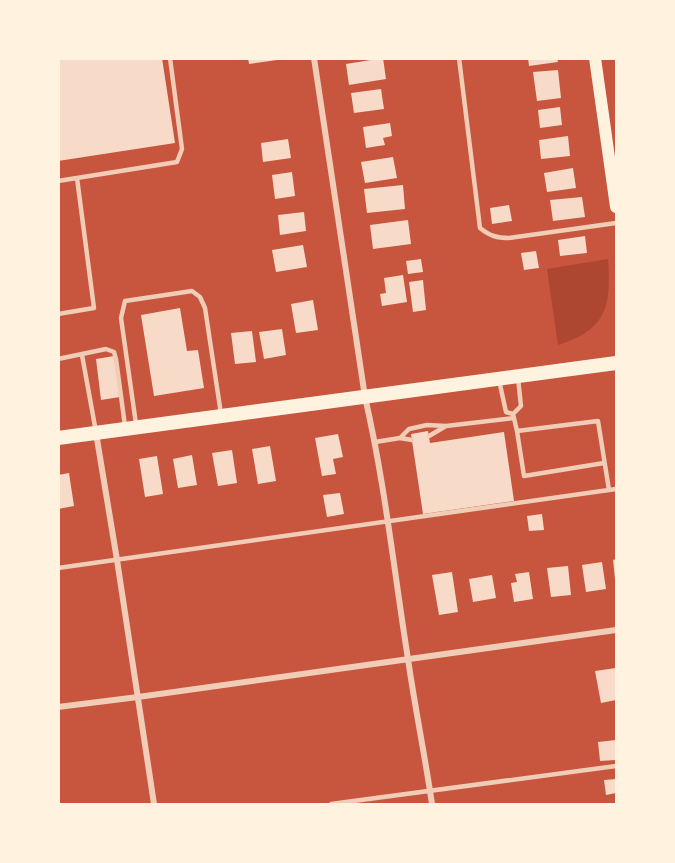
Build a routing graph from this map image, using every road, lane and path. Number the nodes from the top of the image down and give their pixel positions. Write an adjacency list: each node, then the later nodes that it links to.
1 (170, 58): 5 (lane)
2 (314, 58): 15 (street)
3 (459, 58): 8 (lane)
4 (595, 58): 7 (main road)
5 (77, 178): 6 (lane); 9 (lane)
6 (58, 181)
7 (616, 207)
8 (616, 223)
9 (58, 314)
10 (82, 355): 11 (lane); 19 (lane); 21 (lane)
11 (58, 359)
12 (616, 363): 13 (main road)
13 (518, 377): 14 (main road); 17 (lane)
14 (499, 379): 15 (main road); 17 (lane)
15 (364, 397): 16 (main road); 26 (street)
16 (221, 416): 19 (main road); 19 (lane)
17 (513, 416): 18 (lane); 20 (lane)
18 (446, 426): 22 (lane); 24 (lane)
19 (131, 428): 21 (main road)
20 (517, 431): 27 (lane); 27 (lane)
21 (96, 432): 23 (main road); 31 (street)
22 (429, 436)
23 (58, 438)
24 (400, 438): 25 (lane); 26 (lane)
25 (412, 440)
26 (375, 442): 30 (street)
27 (604, 463): 29 (lane)
28 (616, 489): 29 (lane)
29 (609, 490): 30 (lane)
30 (389, 521): 31 (lane); 34 (street)
31 (117, 560): 32 (lane); 35 (street)
32 (58, 568)
33 (616, 630): 34 (street)
34 (408, 659): 35 (street); 38 (street)
35 (138, 697): 36 (street); 39 (street)
36 (58, 706)
37 (616, 766): 38 (lane)
38 (430, 791): 40 (lane); 41 (street)
39 (154, 804)
40 (331, 804)
41 (432, 804)

